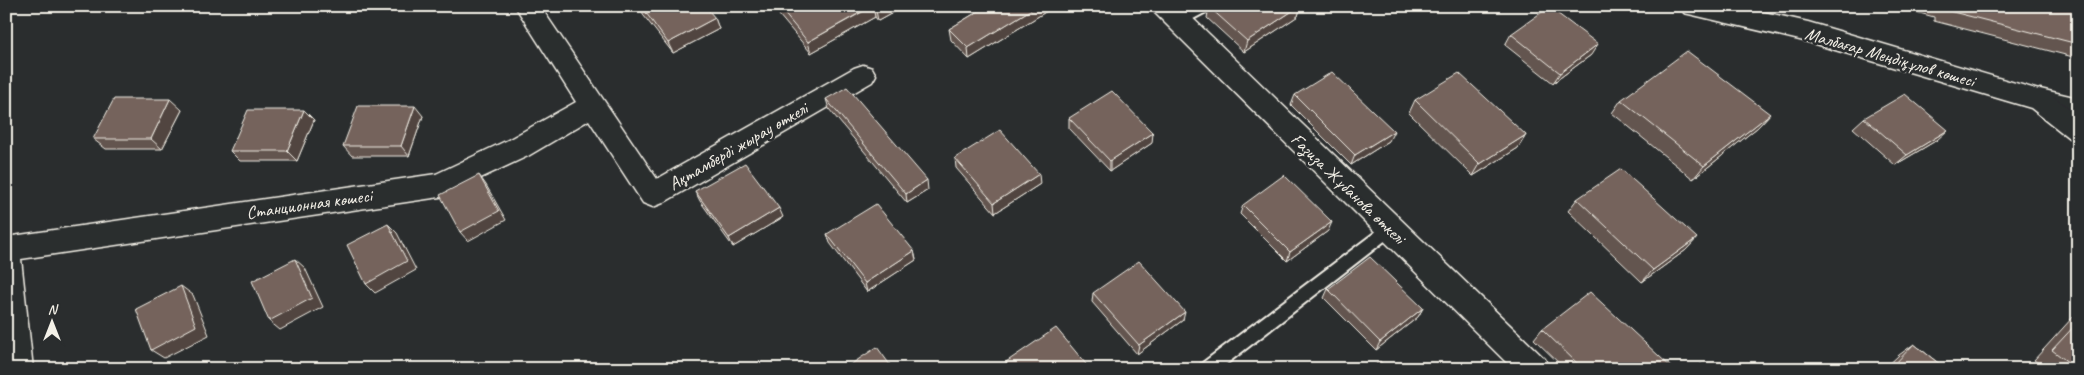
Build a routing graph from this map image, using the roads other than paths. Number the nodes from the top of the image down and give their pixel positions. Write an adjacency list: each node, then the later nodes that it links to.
1 (527, 6): 7 (street, Ақтамберді жырау өткелі)
2 (1205, 6): 4 (lane)
3 (1695, 7): 6 (street, Малбағар Меңдіқұлов көшесі)
4 (1171, 14): 10 (street, Ғазиза Жұбанова өткелі)
5 (863, 75): 7 (street, Ақтамберді жырау өткелі)
6 (2040, 100): 8 (street); 9 (street, Малбағар Меңдіқұлов көшесі)
7 (593, 105): 11 (street, Станционная көшесі)
8 (2078, 109)
9 (2078, 130)
10 (1390, 228): 15 (lane); 16 (street, Ғазиза Жұбанова өткелі)
11 (6, 249)
12 (6, 255): 13 (street)
13 (9, 314): 14 (street)
14 (18, 369)
15 (1207, 369)
16 (1534, 369)

